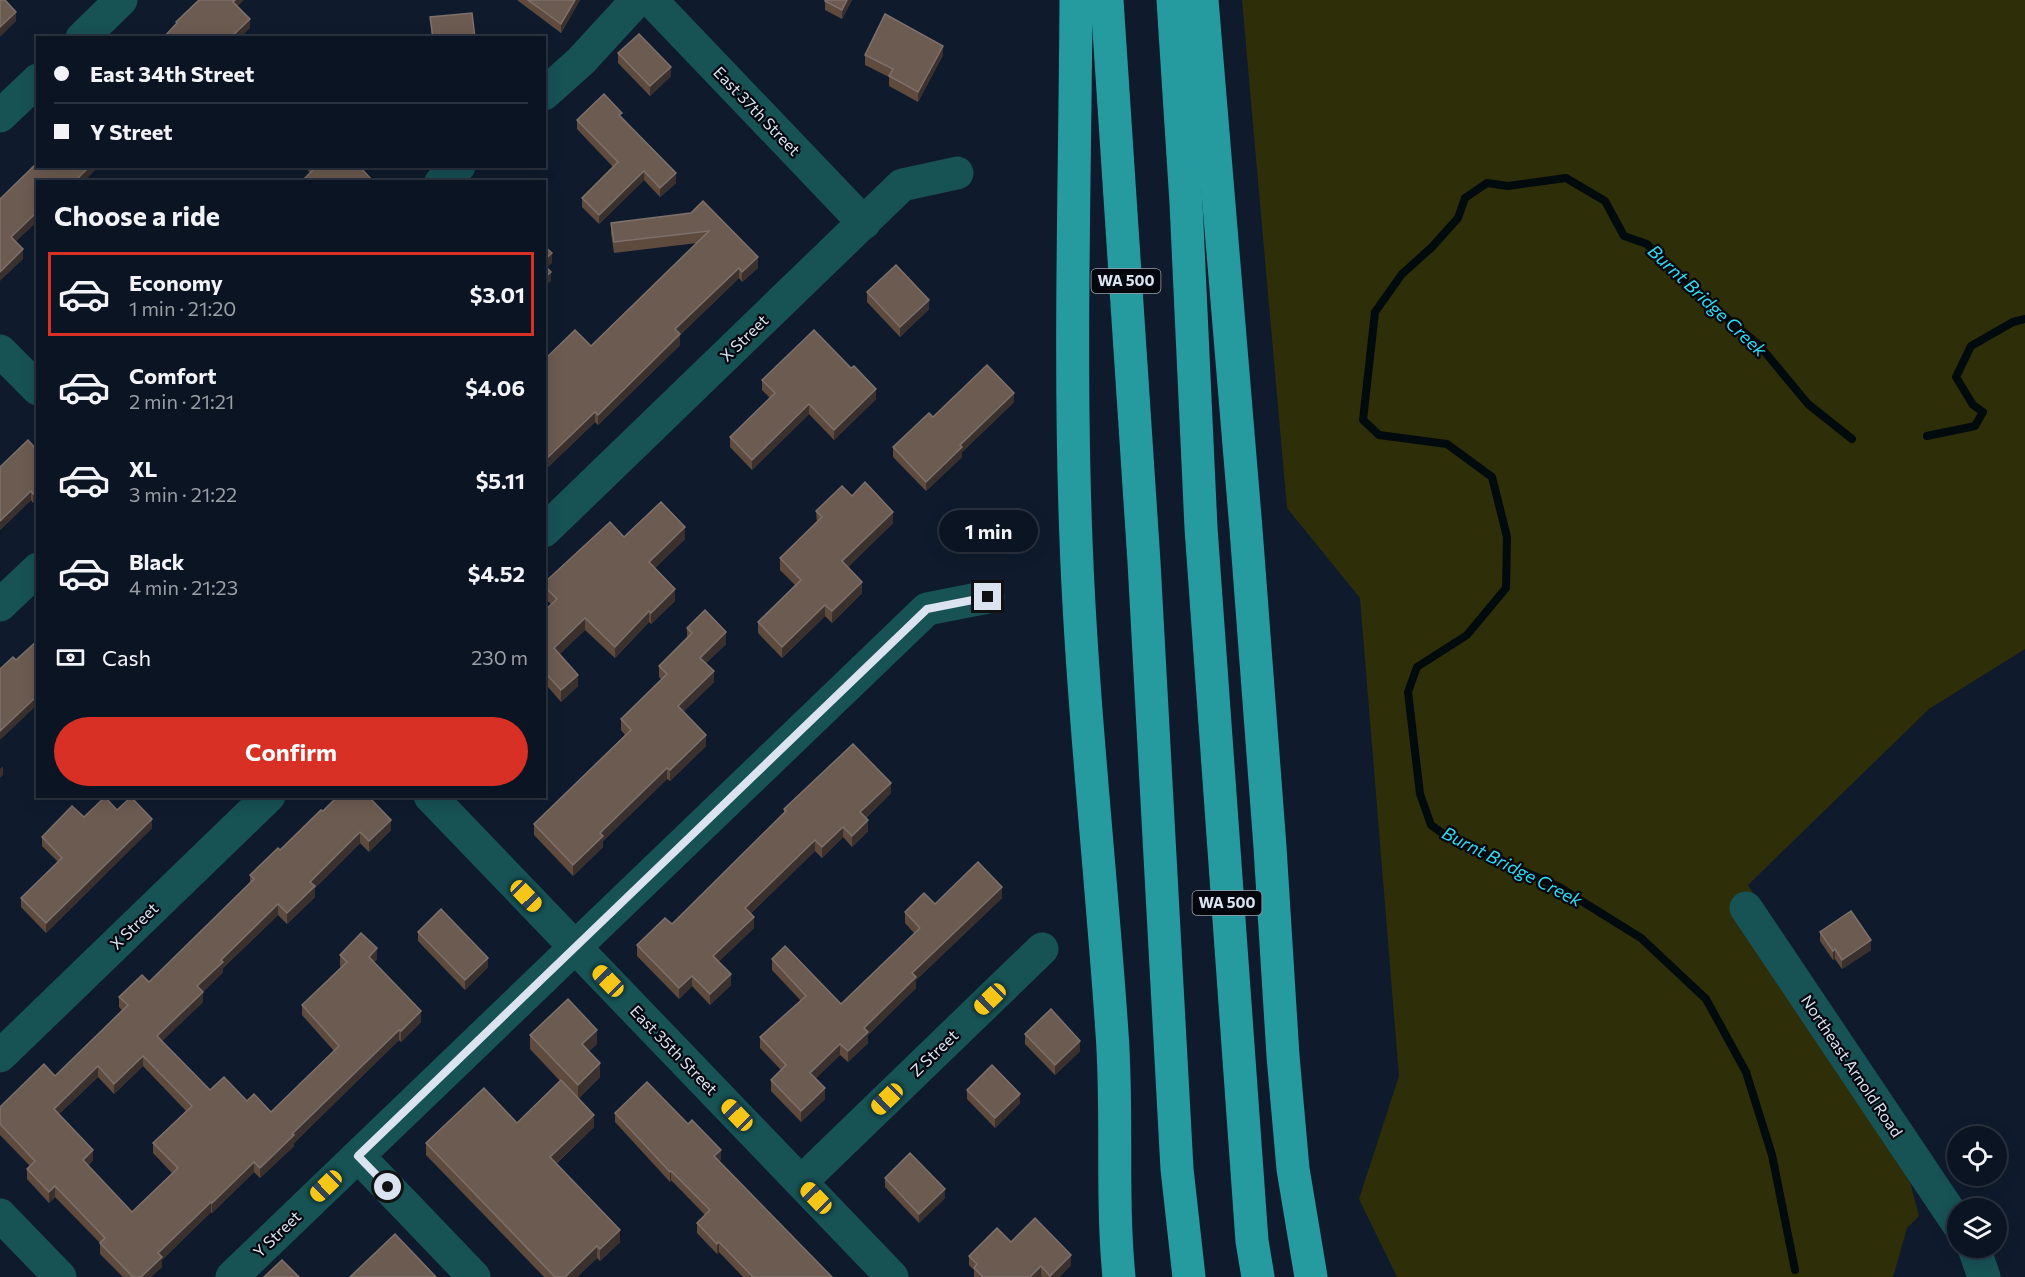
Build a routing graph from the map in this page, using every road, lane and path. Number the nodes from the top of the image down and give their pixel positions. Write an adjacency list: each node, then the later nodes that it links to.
1 (121, 0): 8 (street)
2 (637, 0): 10 (street)
3 (651, 0): 15 (street, East 37th Street)
4 (1076, 0): 37 (highway)
5 (1107, 0): 38 (highway, WA 500)
6 (1173, 0): 39 (highway, WA 500)
7 (1202, 0): 40 (highway)
8 (84, 36)
9 (36, 82): 11 (street)
10 (546, 92)
11 (0, 116)
12 (457, 168): 14 (street)
13 (957, 172): 15 (street, X Street)
14 (443, 180)
15 (864, 223): 18 (street, X Street)
16 (0, 351): 17 (street)
17 (36, 387)
18 (546, 529)
19 (36, 571): 21 (street)
20 (988, 597): 25 (street, Y Street)
21 (0, 605)
22 (267, 798): 27 (street, X Street)
23 (432, 798): 25 (street, East 35th Street)
24 (1746, 908): 30 (street, Northeast Arnold Road)
25 (575, 948): 28 (street, Y Street); 29 (street, East 35th Street)
26 (1042, 949): 29 (street, Z Street)
27 (0, 1056)
28 (358, 1156): 34 (street, Y Street); 35 (street)
29 (801, 1182): 36 (street, East 35th Street)
30 (1947, 1208)
31 (0, 1215): 33 (street)
32 (1977, 1258): 41 (street)
33 (60, 1277)
34 (231, 1277)
35 (474, 1277)
36 (892, 1277)
37 (1119, 1277)
38 (1189, 1277)
39 (1258, 1277)
40 (1311, 1277)
41 (1984, 1277)

